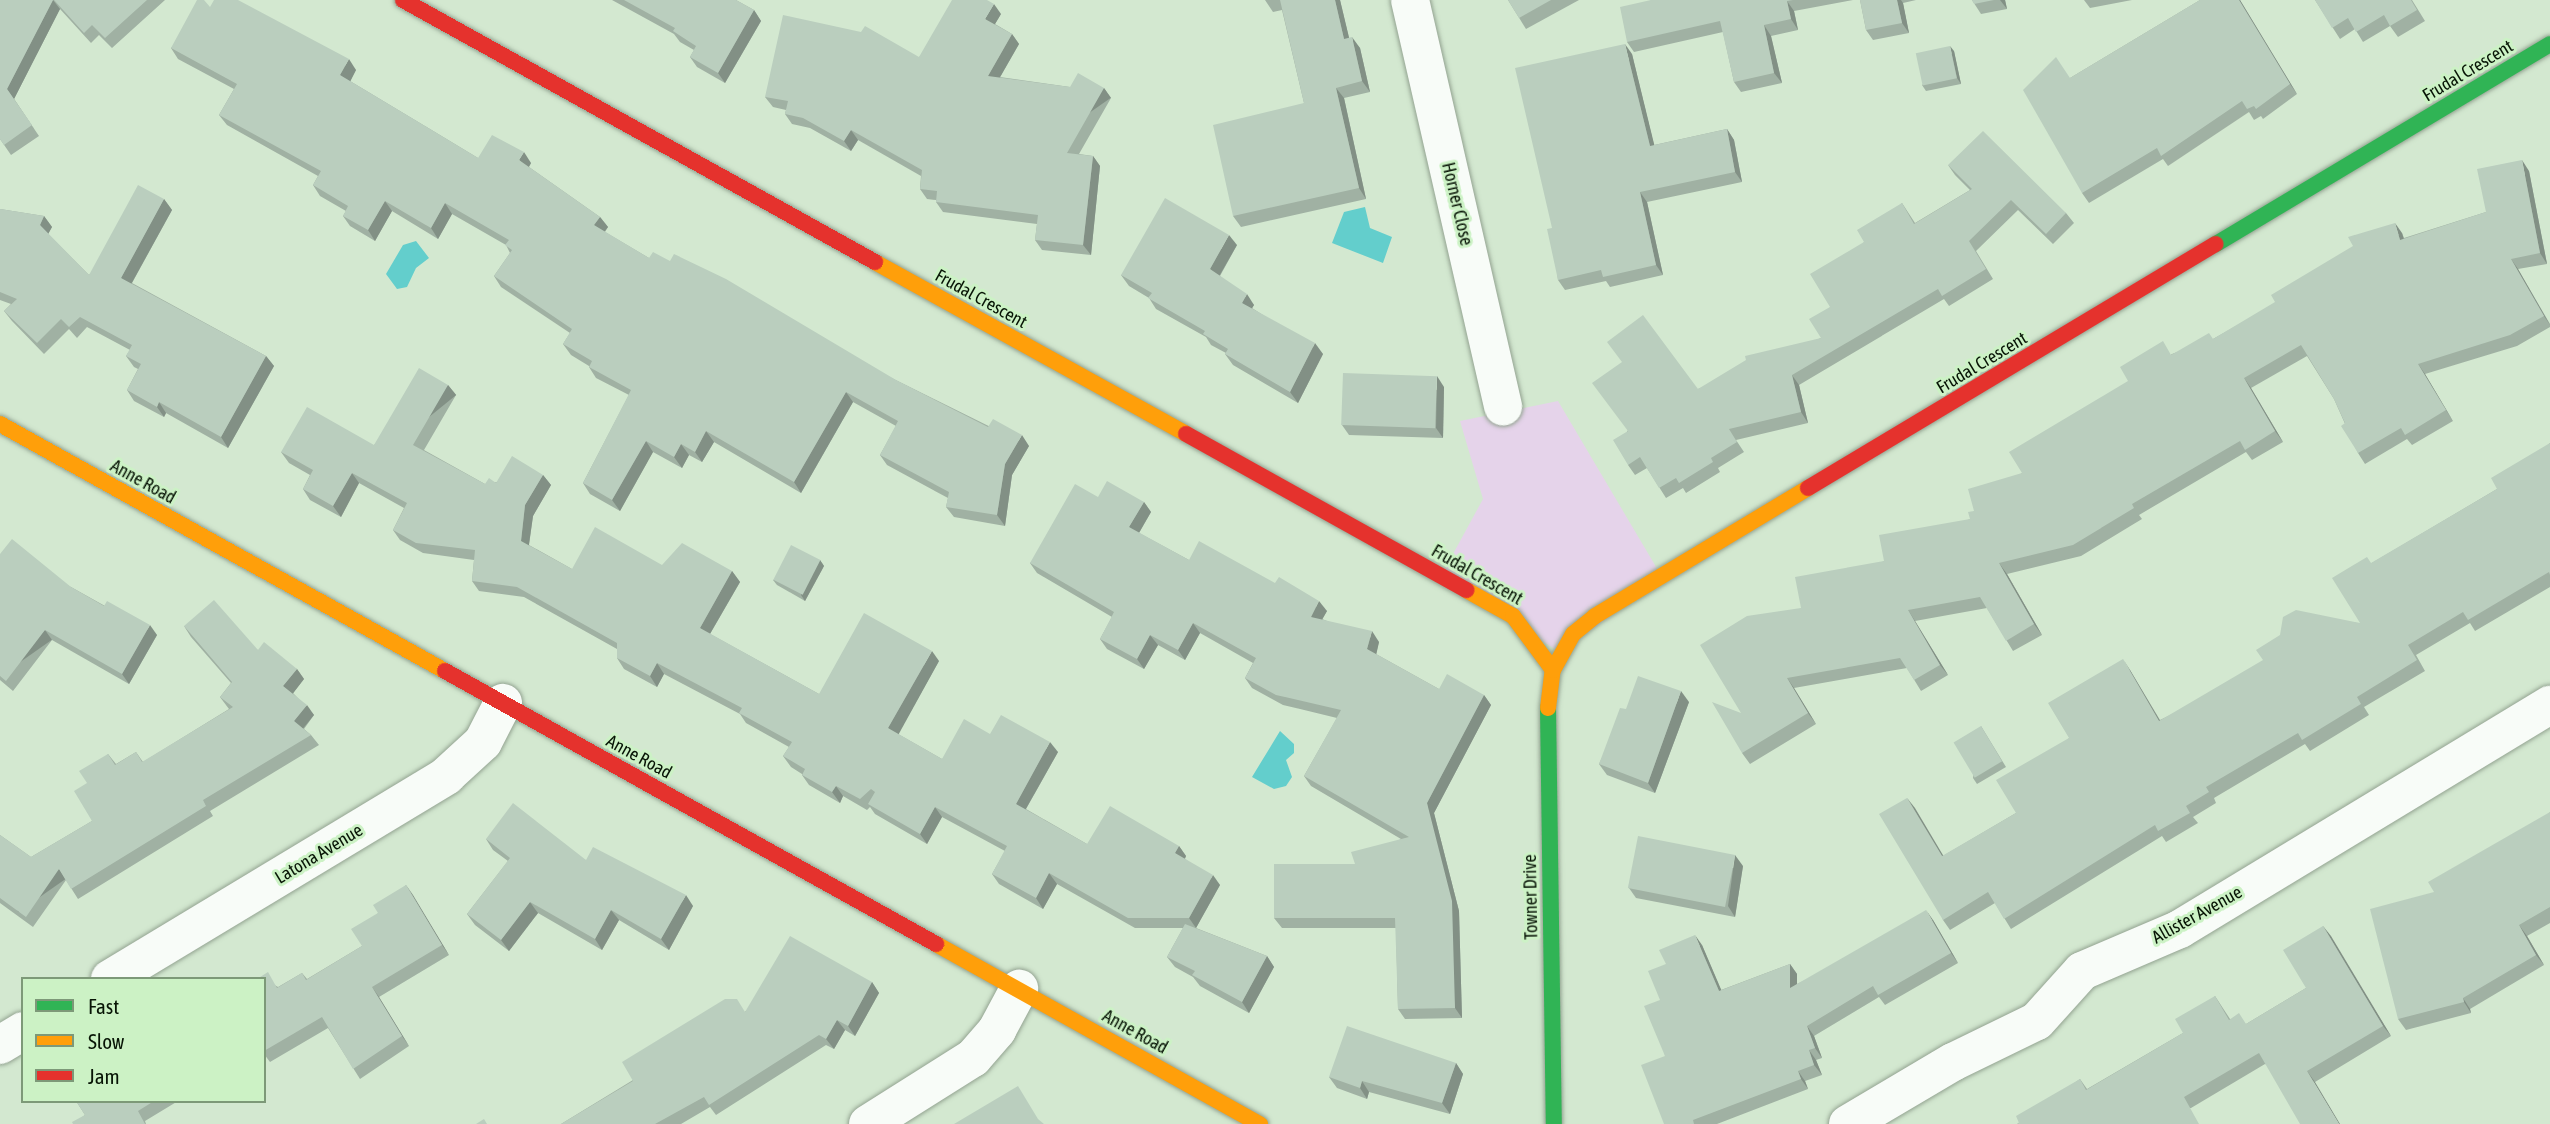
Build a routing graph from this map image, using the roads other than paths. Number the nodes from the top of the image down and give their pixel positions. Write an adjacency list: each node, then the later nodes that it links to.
1 (403, 0): 6 (street, Frudal Crescent)
2 (1410, 0): 4 (street, Horner Close)
3 (2550, 44): 6 (street, Frudal Crescent)
4 (1503, 407)
5 (0, 424): 7 (street, Anne Road)
6 (1553, 670): 15 (street, Towner Drive)
7 (503, 703): 9 (street, Latona Avenue); 10 (street, Anne Road)
8 (2550, 705): 16 (street, Allister Avenue)
9 (113, 977)
10 (1019, 989): 13 (street); 14 (street, Anne Road)
11 (21, 1032): 12 (street)
12 (0, 1045)
13 (868, 1124)
14 (1259, 1124)
15 (1554, 1124)
16 (1848, 1124)

